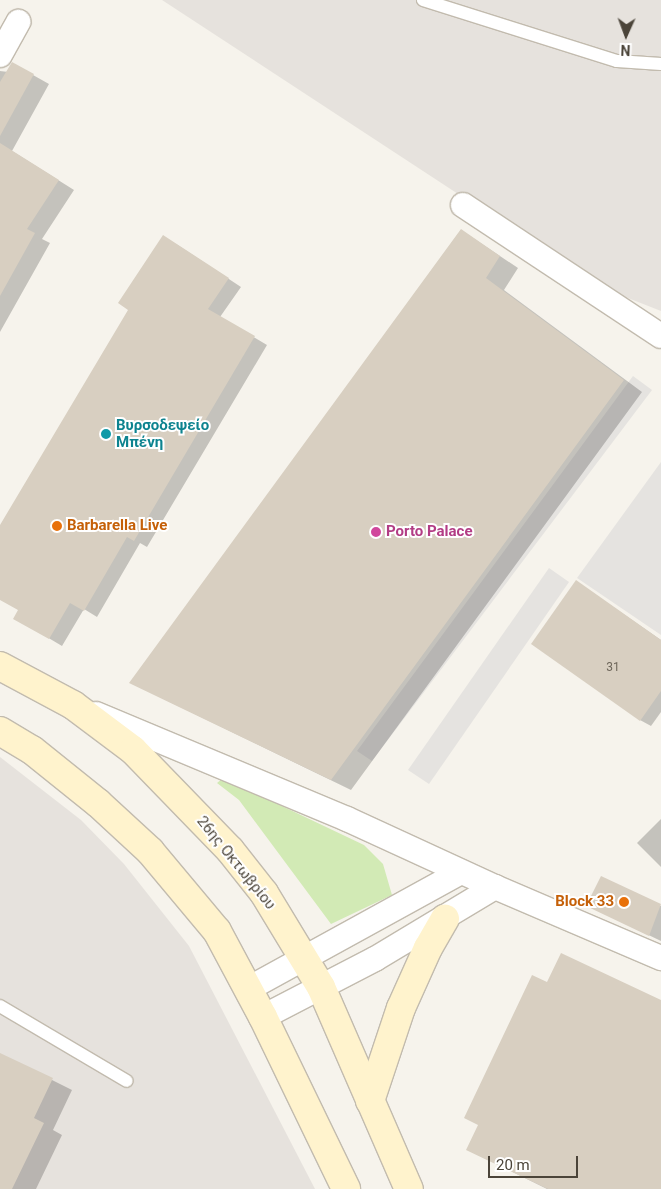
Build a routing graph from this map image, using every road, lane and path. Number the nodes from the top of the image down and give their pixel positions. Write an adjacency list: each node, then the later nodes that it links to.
1 (423, 0): 4 (lane)
2 (18, 22): 3 (street)
3 (0, 55)
4 (661, 64)
5 (463, 205): 6 (street)
6 (661, 336)
7 (0, 666): 8 (main road, 26ης Οκτωβρίου)
8 (73, 705): 10 (street); 13 (main road, 26ης Οκτωβρίου)
9 (0, 731): 16 (main road)
10 (461, 872): 11 (street); 13 (street)
11 (495, 887): 12 (street); 14 (street)
12 (445, 918): 15 (street); 20 (main road)
13 (306, 958): 15 (main road, 26ης Οκτωβρίου); 16 (street)
14 (661, 958)
15 (321, 987): 18 (street); 20 (main road, 26ης Οκτωβρίου)
16 (248, 988): 18 (main road)
17 (0, 1006): 19 (lane)
18 (263, 1017): 21 (main road)
19 (127, 1081)
20 (370, 1100): 22 (main road, 26ης Οκτωβρίου)
21 (346, 1189)
22 (409, 1189)

